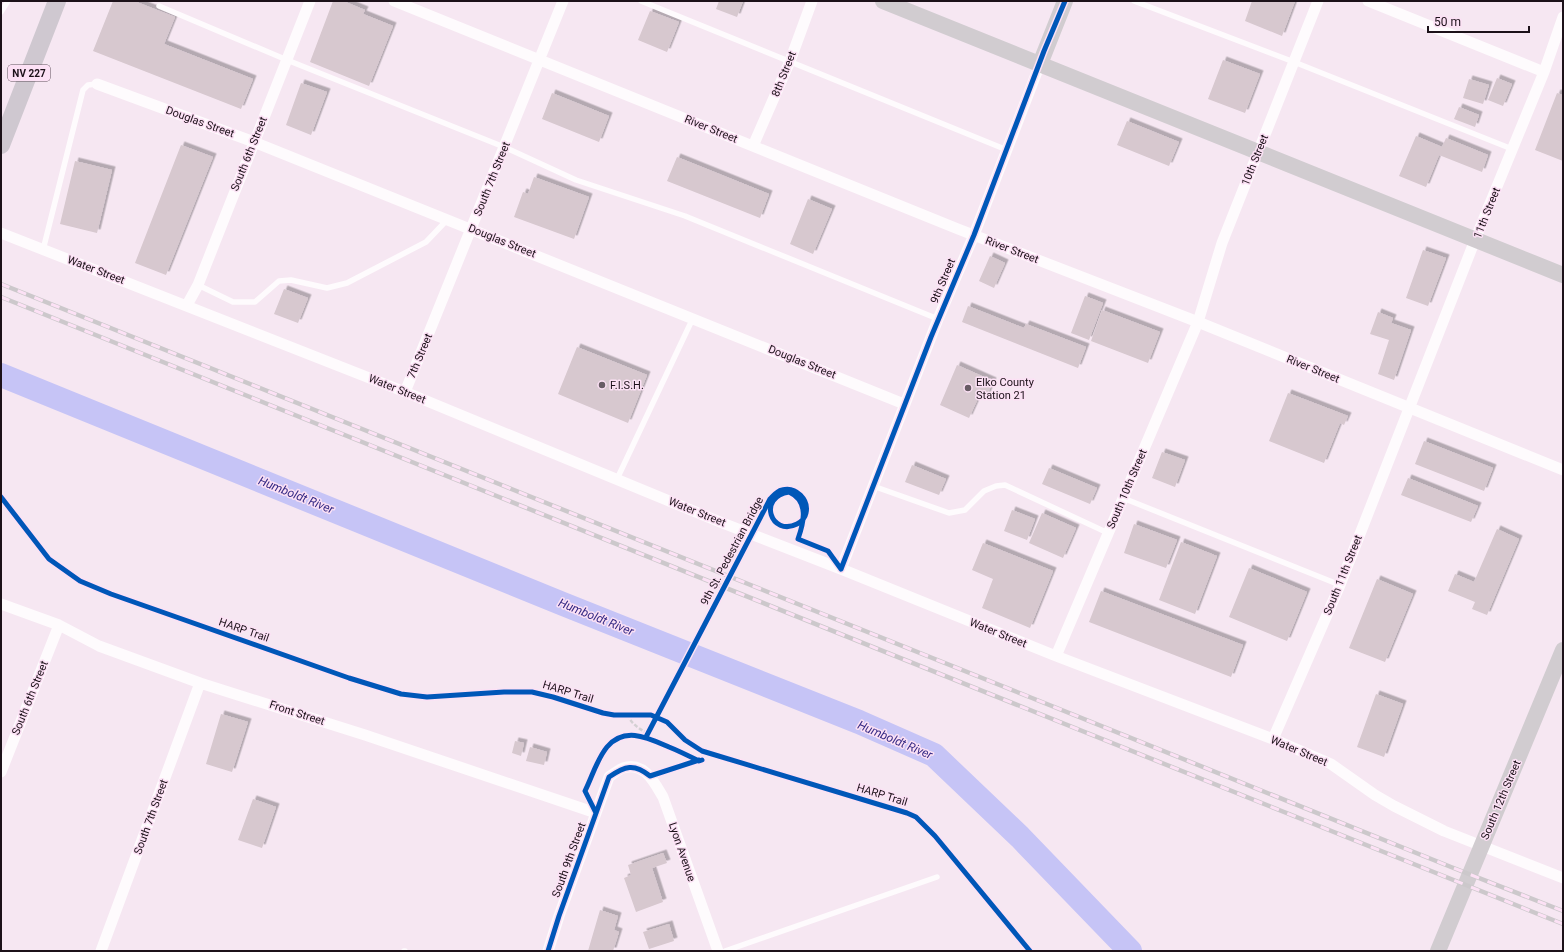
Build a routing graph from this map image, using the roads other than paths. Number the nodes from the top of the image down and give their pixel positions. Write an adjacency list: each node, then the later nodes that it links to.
1 (8, 1): 14 (lane)
2 (57, 1): 24 (main road, NV 227)
3 (310, 1): 16 (street, South 6th Street)
4 (394, 1): 17 (street, River Street)
5 (563, 1): 17 (street)
6 (641, 1): 18 (lane)
7 (812, 1): 18 (street, 8th Street)
8 (883, 1): 20 (street)
9 (1065, 1): 20 (street, 9th Street)
10 (1134, 1): 19 (lane)
11 (1318, 1): 19 (street, 10th Street)
12 (1368, 1): 21 (street)
13 (159, 6): 16 (lane)
14 (1, 12)
15 (1563, 17): 21 (street, 11th Street)
16 (287, 60): 23 (street, South 6th Street); 26 (lane)
17 (539, 60): 25 (street, River Street); 26 (street, South 7th Street)
18 (790, 61): 25 (street, 8th Street); 28 (lane)
19 (1294, 62): 27 (lane); 29 (street, 10th Street)
20 (1040, 64): 28 (street, 9th Street); 29 (street)
21 (1544, 72): 27 (street, 11th Street)
22 (97, 84): 23 (street, Douglas Street); 35 (lane)
23 (254, 142): 30 (street, Douglas Street); 37 (street, South 6th Street)
24 (1, 145)
25 (753, 146): 33 (street, River Street)
26 (504, 147): 31 (street, South 7th Street); 40 (lane)
27 (1512, 149): 34 (street, 11th Street)
28 (1007, 150): 33 (street, 9th Street)
29 (1258, 152): 34 (street); 42 (street, 10th Street)
30 (447, 220): 31 (street, Douglas Street); 37 (lane)
31 (471, 229): 39 (street, Douglas Street); 41 (street, South 7th Street)
32 (1, 233): 35 (street, Water Street)
33 (974, 235): 40 (street, 9th Street); 42 (street, River Street)
34 (1476, 240): 36 (street); 45 (street, 11th Street)
35 (43, 250): 38 (street, Water Street)
36 (1563, 275)
37 (198, 284): 38 (street, South 6th Street)
38 (187, 305): 43 (street, Water Street)
39 (693, 318): 44 (street, Douglas Street); 47 (lane)
40 (938, 318): 44 (street, 9th Street)
41 (435, 320): 43 (street, 7th Street)
42 (1198, 322): 45 (street, River Street); 49 (street, South 10th Street)
43 (405, 392): 47 (street, Water Street)
44 (904, 404): 48 (street, 9th Street)
45 (1410, 409): 46 (street, River Street); 52 (street, South 11th Street)
46 (1563, 470)
47 (617, 479): 51 (street, Water Street)
48 (872, 486): 50 (lane); 51 (street, 9th Street)
49 (1123, 498): 50 (street, South 10th Street); 52 (lane)
50 (1108, 533): 56 (street, South 10th Street)
51 (841, 568): 56 (street, Water Street)
52 (1340, 585): 58 (street, South 11th Street)
53 (1, 604): 54 (street, Front Street)
54 (59, 624): 57 (street, Front Street); 60 (street, South 6th Street)
55 (1563, 650): 68 (street, South 12th Street)
56 (1056, 656): 58 (street, Water Street)
57 (200, 683): 61 (street, Front Street); 64 (street, South 7th Street)
58 (1273, 739): 63 (street, Water Street)
59 (631, 767): 61 (street, South 9th Street); 66 (street, Lyon Avenue)
60 (1, 772)
61 (596, 813): 65 (street, South 9th Street)
62 (937, 877): 67 (lane)
63 (1563, 878)
64 (101, 951)
65 (548, 951)
66 (718, 951)
67 (725, 951)
68 (1438, 951)

